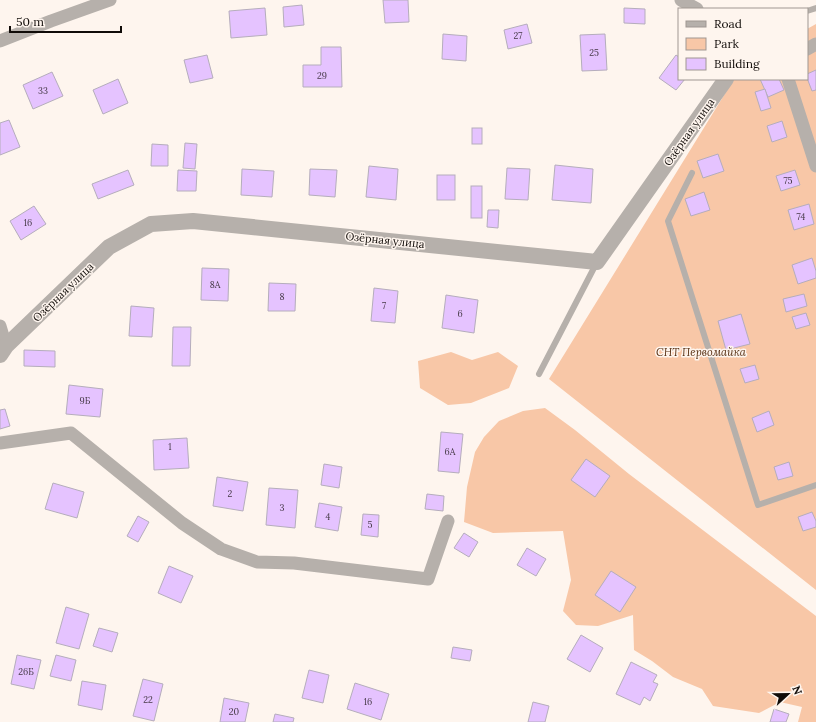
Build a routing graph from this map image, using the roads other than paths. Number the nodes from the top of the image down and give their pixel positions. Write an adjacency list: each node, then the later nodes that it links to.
1 (110, 0): 4 (street)
2 (681, 0): 3 (street)
3 (695, 8)
4 (0, 42)
5 (725, 80): 9 (street, Озёрная улица)
6 (788, 80): 7 (street)
7 (816, 166)
8 (692, 173): 14 (lane)
9 (597, 262): 11 (street, Озёрная улица); 12 (lane)
10 (0, 326): 11 (street)
11 (3, 351)
12 (539, 374)
13 (0, 443): 15 (street)
14 (816, 485)
15 (448, 521)

